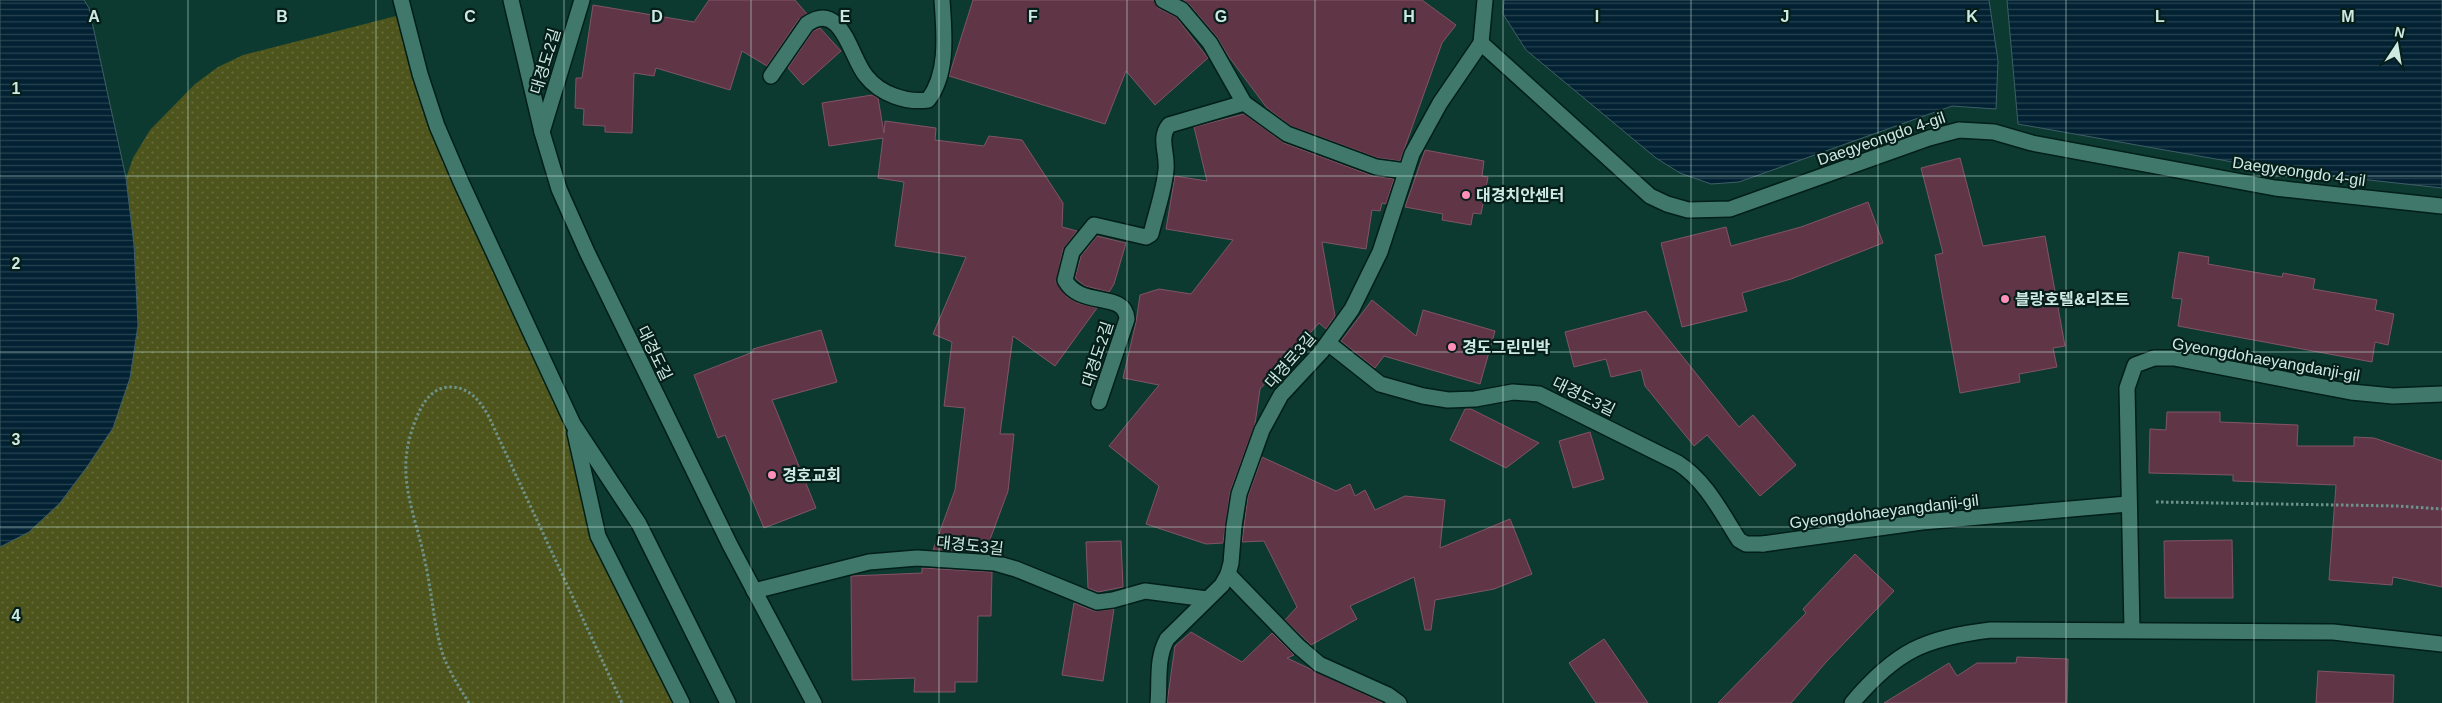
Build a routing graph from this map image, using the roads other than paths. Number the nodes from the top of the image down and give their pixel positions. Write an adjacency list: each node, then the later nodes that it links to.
1 (400, 0): 16 (street)
2 (511, 0): 10 (street, 대경도길)
3 (582, 0): 10 (street, 대경도2길)
4 (942, 0): 8 (street)
5 (1163, 0): 9 (street)
6 (1485, 0): 7 (street)
7 (1482, 43): 11 (street, 대경로3길); 12 (street, Daegyeongdo 4-gil)
8 (771, 76)
9 (1244, 103): 11 (street); 15 (street, 대경도2길)
10 (542, 132): 20 (street, 대경도길)
11 (1406, 171): 13 (street, 대경로3길)
12 (2442, 206)
13 (1328, 343): 18 (street, 대경도3길); 19 (street, 대경로3길)
14 (2442, 394): 17 (street, Gyeongdohaeyangdanji-gil)
15 (1099, 402)
16 (573, 424): 24 (street); 25 (street)
17 (2128, 504): 18 (street, Gyeongdohaeyangdanji-gil); 22 (street, Gyeongdohaeyangdanji-gil)
18 (1763, 544)
19 (1228, 574): 21 (street, 대경로3길); 28 (street)
20 (754, 590): 21 (street, 대경도3길); 26 (street, 대경도길)
21 (1207, 599): 27 (street, 대경로3길)
22 (2132, 629): 23 (street); 29 (street)
23 (2442, 644)
24 (682, 703)
25 (728, 703)
26 (814, 703)
27 (1158, 703)
28 (1399, 703)
29 (1852, 703)

